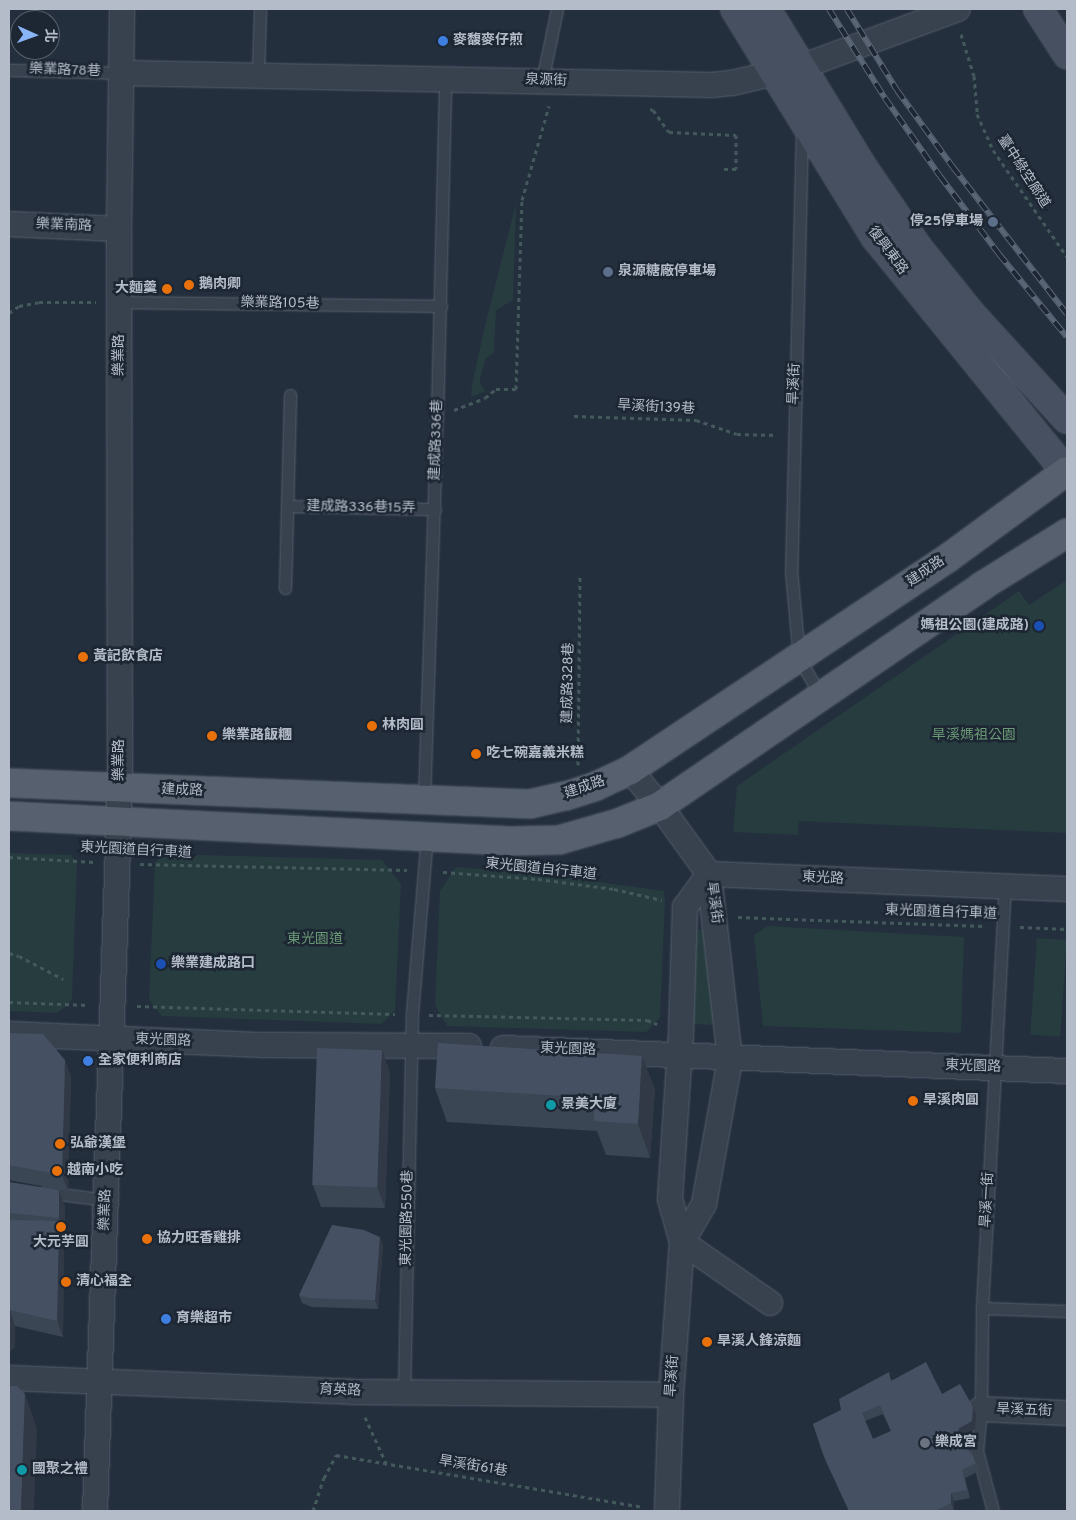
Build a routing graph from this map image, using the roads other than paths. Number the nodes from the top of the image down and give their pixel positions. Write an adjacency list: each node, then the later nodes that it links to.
1 (122, 9): 12 (street, 樂業路)
2 (260, 9): 13 (lane)
3 (557, 9): 15 (lane)
4 (735, 9): 11 (street, 復興東路)
5 (766, 9): 9 (street, 復興東路)
6 (958, 9): 9 (street, 泉源街)
7 (1038, 9): 8 (street)
8 (1067, 54)
9 (801, 67): 11 (street, 泉源街); 16 (lane, 旱溪街); 22 (street, 復興東路)
10 (9, 70): 12 (lane, 樂業路78巷)
11 (772, 72): 15 (street, 泉源街); 16 (street, 復興東路)
12 (120, 73): 13 (street, 泉源街); 18 (street, 樂業路)
13 (258, 74): 14 (street, 泉源街)
14 (445, 79): 15 (street, 泉源街); 20 (lane, 建成路336巷)
15 (542, 81)
16 (802, 121): 23 (street, 復興東路); 28 (lane, 旱溪街)
17 (9, 224): 18 (street, 樂業南路)
18 (119, 228): 19 (street, 樂業路)
19 (120, 302): 20 (lane, 樂業路105巷); 32 (street, 樂業路)
20 (440, 306): 25 (lane, 建成路336巷)
21 (290, 395): 24 (lane, 建成路336巷15弄)
22 (1067, 419)
23 (1067, 472): 28 (main road, 建成路)
24 (287, 506): 25 (lane, 建成路336巷15弄); 27 (lane, 建成路336巷15弄)
25 (435, 509): 33 (lane, 建成路336巷)
26 (1067, 533): 29 (main road)
27 (285, 588)
28 (799, 658): 29 (lane, 旱溪街); 30 (main road, 建成路)
29 (820, 695): 34 (main road)
30 (630, 770): 33 (main road, 建成路); 34 (street)
31 (9, 784): 32 (main road, 建成路)
32 (120, 789): 33 (main road, 建成路); 36 (street, 樂業路)
33 (424, 800)
34 (660, 806): 37 (main road); 38 (street)
35 (9, 816): 36 (main road)
36 (119, 820): 37 (main road); 42 (street, 樂業路)
37 (428, 836): 43 (lane, 東光園路550巷)
38 (709, 874): 39 (street, 東光路); 44 (street, 旱溪街); 45 (street, 旱溪街)
39 (1005, 887): 40 (street, 東光路); 46 (lane, 旱溪一街)
40 (1067, 889)
41 (9, 1034): 42 (street, 東光園路)
42 (112, 1040): 43 (street, 東光園路); 49 (street, 樂業路)
43 (412, 1044): 44 (street, 東光園路); 56 (lane, 東光園路550巷)
44 (680, 1044): 45 (street, 東光園路); 50 (street, 旱溪街)
45 (730, 1059): 46 (street, 東光園路); 50 (street, 旱溪街)
46 (996, 1068): 47 (street, 東光園路); 52 (lane, 旱溪一街)
47 (1067, 1071)
48 (28, 1190): 49 (lane)
49 (106, 1200): 55 (street, 樂業路)
50 (682, 1242): 51 (street); 57 (street, 旱溪街)
51 (770, 1303)
52 (982, 1308): 53 (lane); 58 (lane, 旱溪一街)
53 (1067, 1311)
54 (9, 1378): 55 (street, 育英路)
55 (98, 1381): 56 (street, 育英路); 60 (street, 樂業路)
56 (404, 1393): 57 (street, 育英路)
57 (671, 1395): 61 (street, 旱溪街)
58 (981, 1409): 59 (street, 旱溪五街); 62 (lane, 旱溪一街)
59 (1067, 1413)
60 (95, 1511)
61 (667, 1511)
62 (993, 1511)

